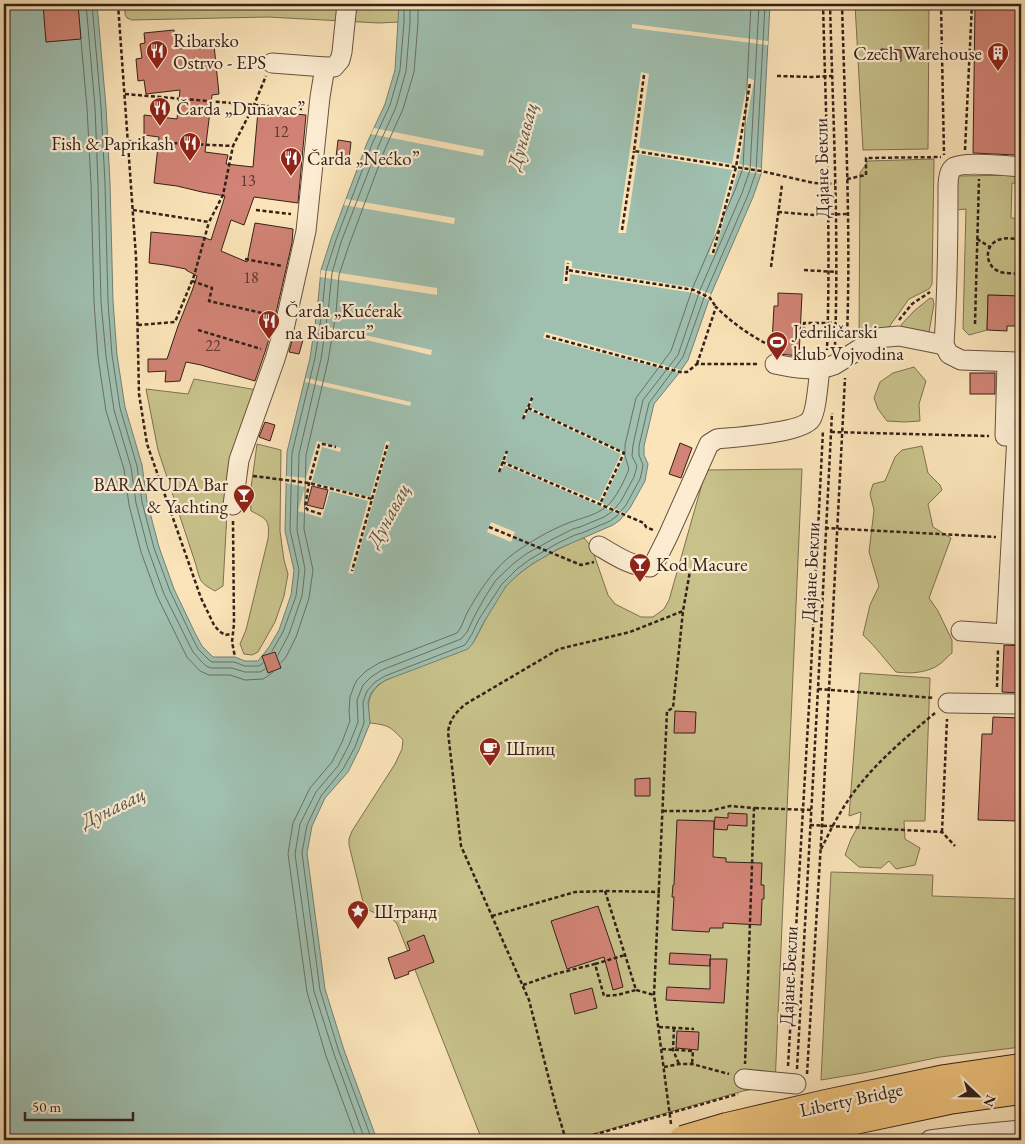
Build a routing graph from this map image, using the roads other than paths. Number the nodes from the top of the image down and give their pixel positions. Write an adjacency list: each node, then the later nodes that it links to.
1 (347, 4): 3 (lane)
2 (272, 63): 3 (lane)
3 (325, 67): 10 (lane)
4 (1021, 167): 5 (lane)
5 (944, 345): 7 (lane); 8 (lane)
6 (776, 356): 8 (lane)
7 (1014, 362): 9 (lane)
8 (831, 365): 12 (lane)
9 (1014, 436): 11 (lane)
10 (233, 505)
11 (1016, 538): 14 (lane)
12 (599, 546)
13 (961, 631): 14 (lane)
14 (1009, 634)
15 (941, 700): 16 (lane)
16 (1021, 704)
17 (1021, 1068): 22 (highway, Liberty Bridge, bridge)
18 (744, 1079): 19 (lane)
19 (796, 1083)
20 (1021, 1090): 23 (highway, Liberty Bridge, bridge)
21 (1021, 1130): 24 (lane)
22 (683, 1140)
23 (767, 1140)
24 (930, 1140)

